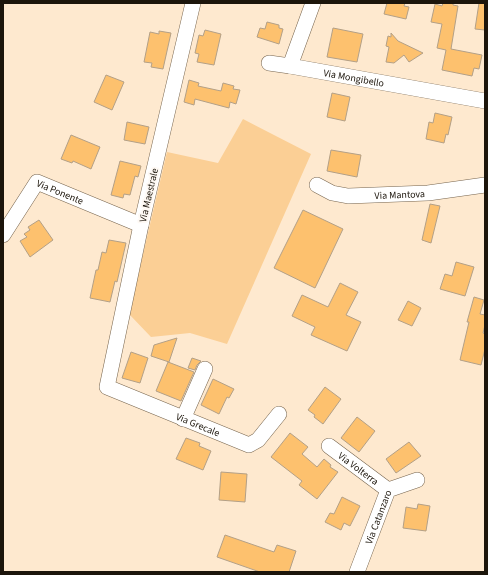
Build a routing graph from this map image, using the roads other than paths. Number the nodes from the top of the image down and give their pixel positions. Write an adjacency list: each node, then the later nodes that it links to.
1 (193, 3): 8 (street, Via Maestrale)
2 (313, 3): 4 (street)
3 (269, 63): 4 (street, Via Mongibello)
4 (290, 66): 5 (street, Via Mongibello)
5 (485, 101)
6 (317, 185): 7 (street, Via Mantova)
7 (485, 185)
8 (141, 225): 9 (street, Via Ponente); 11 (street, Via Maestrale)
9 (3, 235)
10 (206, 369): 13 (street)
11 (107, 387): 13 (street, Via Grecale)
12 (279, 414): 13 (street, Via Grecale)
13 (183, 418)
14 (329, 446): 16 (street, Via Volterra)
15 (417, 480): 16 (street, Via Catanzaro)
16 (388, 490): 17 (street, Via Catanzaro)
17 (357, 572)

